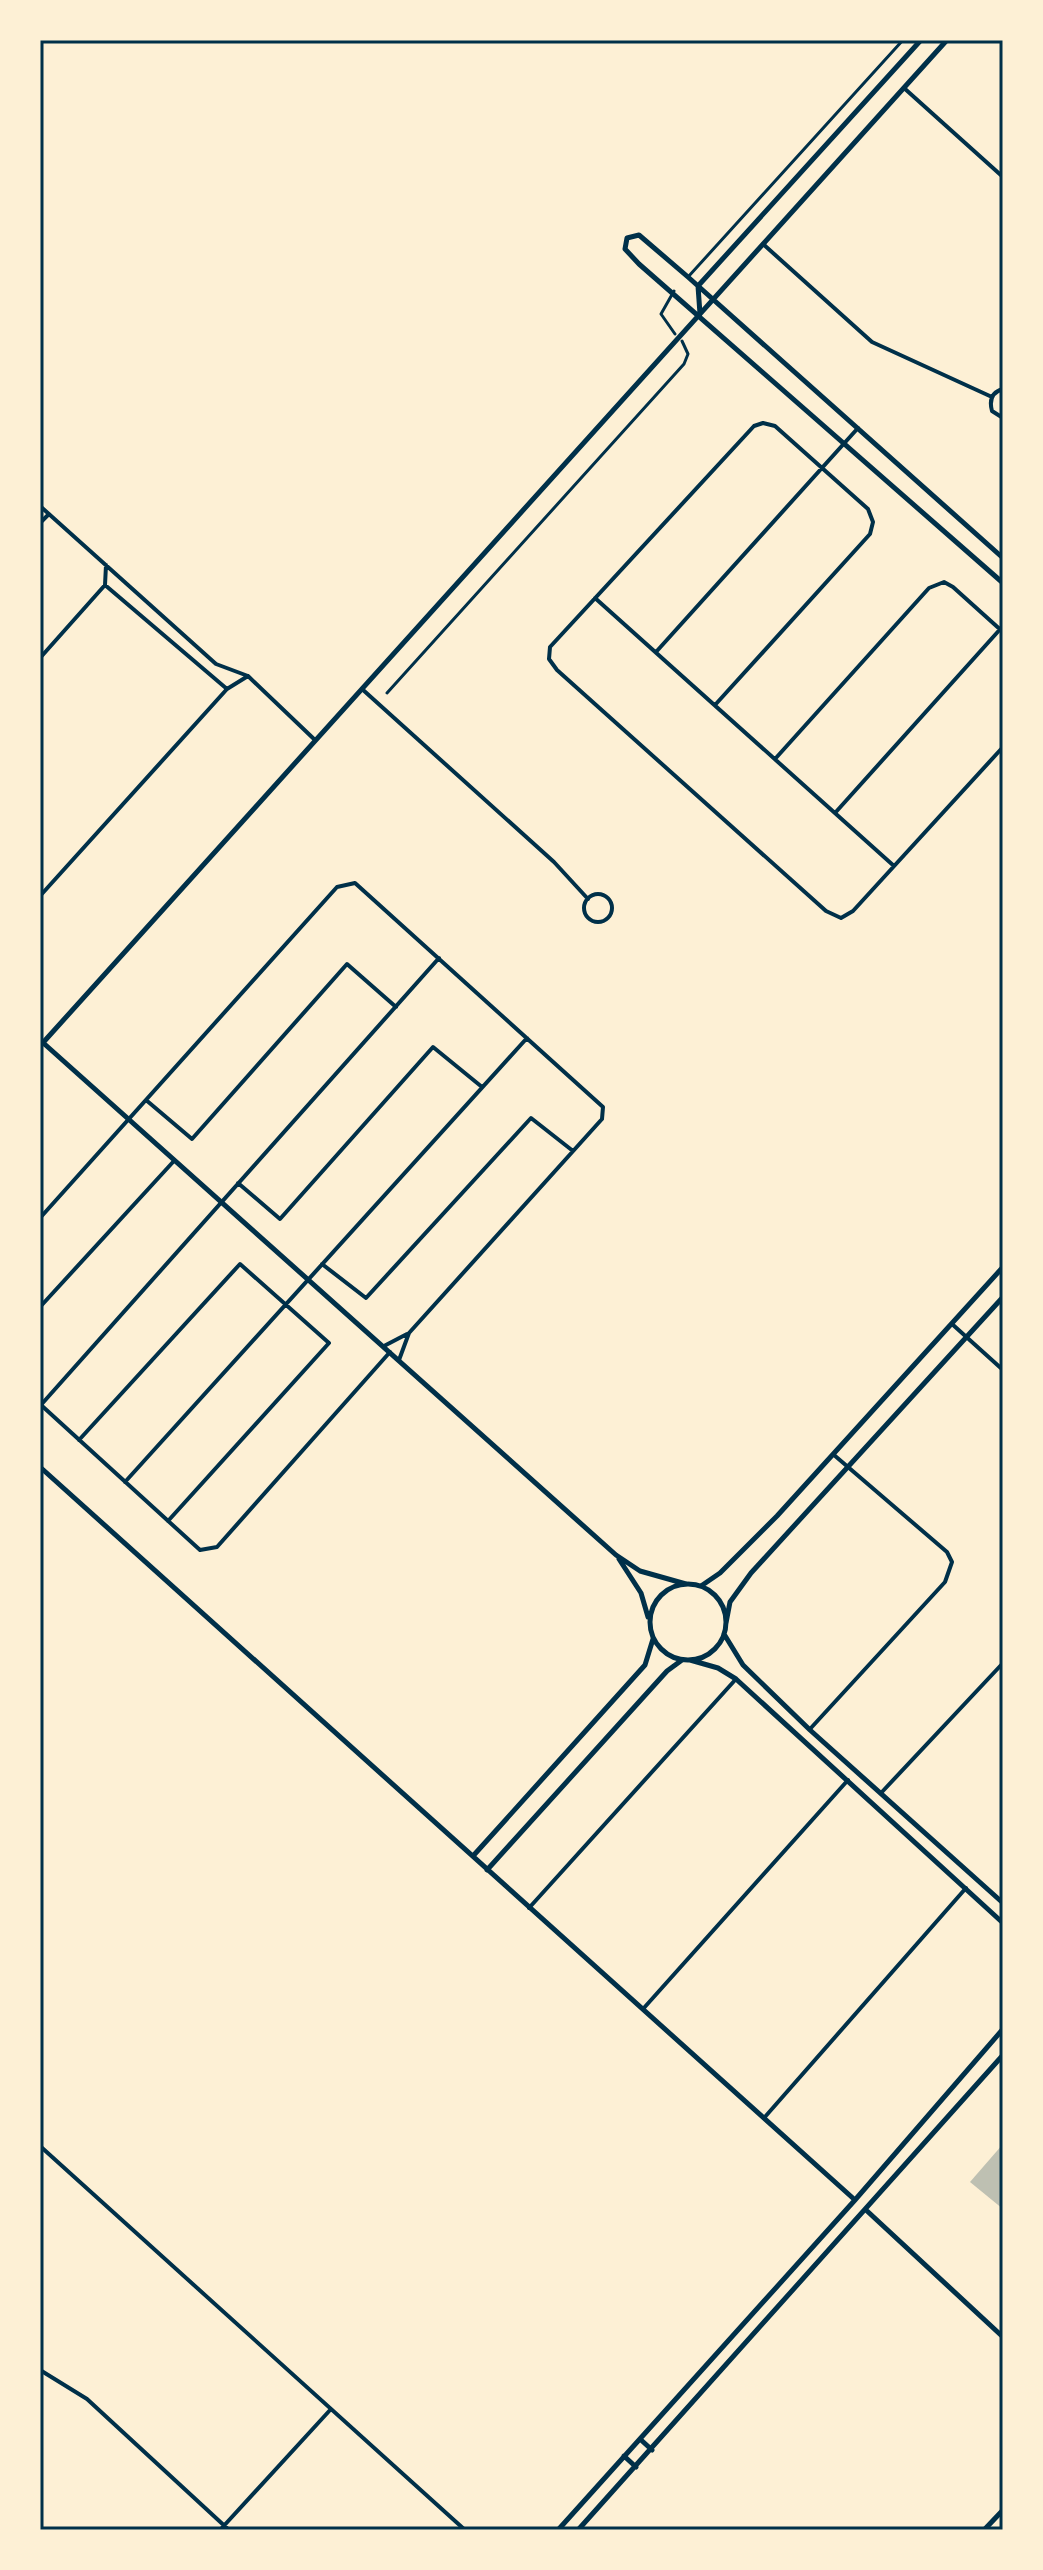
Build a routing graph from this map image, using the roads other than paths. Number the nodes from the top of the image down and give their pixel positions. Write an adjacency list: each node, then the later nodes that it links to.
1 (903, 40): 7 (street)
2 (921, 40): 8 (street)
3 (947, 40): 4 (street)
4 (904, 88): 5 (street); 6 (street)
5 (1003, 177)
6 (763, 244): 10 (street); 15 (street)
7 (688, 277): 8 (street); 9 (street)
8 (698, 286): 10 (street); 11 (street)
9 (674, 291): 11 (street); 12 (street)
10 (713, 300): 11 (street); 17 (street)
11 (700, 315): 18 (street); 33 (street)
12 (675, 334)
13 (682, 341): 34 (street)
14 (1003, 389): 15 (street)
15 (992, 397): 16 (street)
16 (1003, 418)
17 (858, 428): 18 (street); 23 (street)
18 (846, 442): 19 (street); 25 (street)
19 (821, 468): 27 (street); 29 (street); 35 (street)
20 (40, 506): 21 (street)
21 (49, 514): 22 (street); 24 (street)
22 (40, 523)
23 (1003, 558)
24 (106, 565): 26 (street); 31 (street)
25 (1003, 583)
26 (105, 585): 30 (street); 32 (street)
27 (595, 598): 29 (street); 40 (street)
28 (1002, 629): 38 (street); 39 (street)
29 (656, 652): 35 (street)
30 (40, 658)
31 (248, 676): 32 (street); 36 (street)
32 (227, 689): 41 (street)
33 (362, 689): 36 (street); 42 (street)
34 (387, 693)
35 (715, 705): 38 (street)
36 (315, 740): 46 (street)
37 (1003, 747): 40 (street)
38 (775, 759): 39 (street)
39 (835, 813): 40 (street)
40 (895, 867)
41 (40, 896)
42 (588, 899): 42 (street)
43 (439, 958): 44 (street); 45 (street); 48 (street)
44 (396, 1007): 48 (street); 52 (street)
45 (527, 1038): 47 (street); 50 (street)
46 (41, 1043): 49 (street)
47 (482, 1087): 52 (street); 55 (street)
48 (146, 1100): 49 (street)
49 (127, 1121): 51 (street); 54 (street)
50 (573, 1151): 55 (street); 62 (street)
51 (173, 1162): 53 (street); 60 (street)
52 (238, 1183): 53 (street)
53 (221, 1202): 57 (street); 68 (street)
54 (40, 1218)
55 (322, 1264): 57 (street)
56 (1003, 1267): 61 (street)
57 (308, 1280): 59 (street); 64 (street)
58 (1003, 1297): 63 (street)
59 (286, 1304): 69 (street); 73 (street); 74 (street)
60 (40, 1307)
61 (952, 1324): 63 (street); 70 (street)
62 (409, 1333): 64 (street); 66 (street)
63 (967, 1337): 67 (street); 72 (street)
64 (384, 1346): 65 (street)
65 (390, 1352): 66 (street); 74 (street)
66 (399, 1360): 75 (street)
67 (1003, 1370)
68 (40, 1405): 69 (street)
69 (79, 1440): 73 (street)
70 (834, 1455): 72 (street); 77 (street)
71 (40, 1467): 89 (street)
72 (849, 1468): 79 (street); 86 (street)
73 (125, 1482): 74 (street)
74 (168, 1521)
75 (616, 1555): 76 (street); 78 (street)
76 (686, 1584): 77 (street); 78 (street)
77 (701, 1586): 79 (street)
78 (649, 1622): 81 (street)
79 (726, 1623): 80 (street)
80 (724, 1634): 83 (street); 86 (street)
81 (653, 1639): 82 (street); 89 (street)
82 (682, 1660): 83 (street); 90 (street)
83 (690, 1660): 85 (street)
84 (1003, 1663): 88 (street)
85 (736, 1679): 87 (street); 93 (street)
86 (810, 1730): 88 (street)
87 (848, 1780): 91 (street); 95 (street)
88 (881, 1793): 92 (street)
89 (473, 1856): 90 (street)
90 (487, 1870): 93 (street)
91 (966, 1888): 94 (street); 98 (street)
92 (1003, 1903)
93 (529, 1908): 95 (street)
94 (1003, 1923)
95 (643, 2009): 98 (street)
96 (1003, 2029): 100 (street)
97 (1003, 2055): 101 (street)
98 (764, 2118): 100 (street)
99 (40, 2146): 104 (street)
100 (855, 2200): 105 (street)
101 (866, 2210): 102 (street); 106 (street)
102 (1003, 2337)
103 (40, 2370): 110 (street)
104 (331, 2409): 110 (street); 111 (street)
105 (640, 2439): 106 (street); 107 (street)
106 (652, 2450): 108 (street)
107 (624, 2456): 108 (street); 112 (street)
108 (636, 2467): 113 (street)
109 (1003, 2510): 114 (street)
110 (224, 2529)
111 (465, 2530)
112 (558, 2530)
113 (578, 2530)
114 (984, 2530)

